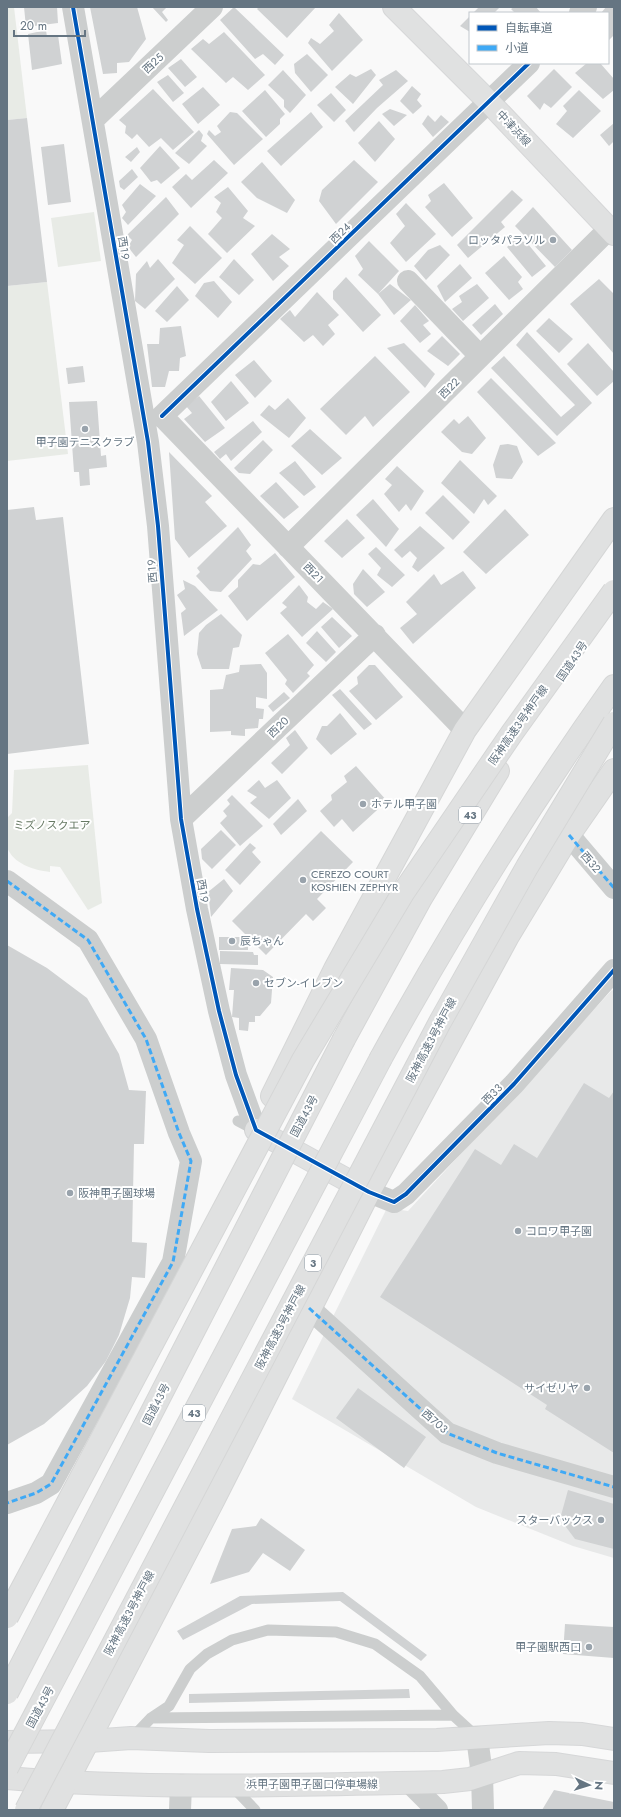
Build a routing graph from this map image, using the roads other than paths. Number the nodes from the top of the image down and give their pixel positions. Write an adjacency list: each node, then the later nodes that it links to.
1 (73, 7): 6 (street, 西１９)
2 (212, 7): 6 (street, 西２５)
3 (394, 7): 5 (main road, 中津浜線)
4 (528, 64): 5 (street, 西２４)
5 (489, 102): 7 (main road, 中津浜線); 10 (street, 西２４)
6 (94, 119): 10 (street, 西１９)
7 (611, 232): 9 (street, 西２２)
8 (408, 281): 9 (street)
9 (480, 356): 12 (street, 西２２)
10 (152, 414): 12 (street, 西２１); 20 (street, 西１９)
11 (614, 519): 18 (main road)
12 (288, 547): 15 (street, 西２１)
13 (614, 591): 31 (main road, 阪神高速3号神戸線, bridge)
14 (614, 602): 32 (main road, 国道43号 / 43, bridge)
15 (374, 635): 18 (street, 西２１); 20 (street, 西２０)
16 (614, 686): 40 (main road, 国道43号 / 43, bridge)
17 (614, 723): 48 (main road, 阪神高速3号神戸線 / 3, bridge)
18 (465, 730): 25 (main road)
19 (614, 770): 21 (main road)
20 (181, 820): 25 (street, 西１９)
21 (569, 836): 23 (street, 西３２); 26 (main road)
22 (7, 881): 29 (street)
23 (614, 888)
24 (614, 970): 26 (street, 西３３)
25 (247, 1126): 26 (main road); 30 (main road)
26 (369, 1192): 27 (main road)
27 (309, 1308): 28 (street, 西７０３); 38 (main road)
28 (614, 1487)
29 (7, 1503)
30 (7, 1601)
31 (7, 1617)
32 (7, 1693)
33 (453, 1715): 34 (lane); 34 (lane); 35 (lane)
34 (151, 1718): 36 (lane)
35 (477, 1737): 36 (main road); 37 (main road); 42 (street)
36 (132, 1738): 38 (main road)
37 (614, 1739)
38 (90, 1741): 39 (main road); 44 (main road)
39 (7, 1742)
40 (7, 1768)
41 (614, 1773): 42 (main road, 浜甲子園甲子園口停車場線)
42 (482, 1775): 45 (main road, 浜甲子園甲子園口停車場線); 53 (street)
43 (7, 1778): 44 (main road, 浜甲子園甲子園口停車場線)
44 (67, 1783): 46 (main road, 浜甲子園甲子園口停車場線); 49 (main road)
45 (410, 1783): 47 (main road, 浜甲子園甲子園口停車場線); 52 (street)
46 (181, 1785): 47 (main road, 浜甲子園甲子園口停車場線); 50 (street)
47 (231, 1785): 51 (lane)
48 (26, 1810)
49 (52, 1810)
50 (180, 1810)
51 (255, 1810)
52 (437, 1810)
53 (483, 1810)

